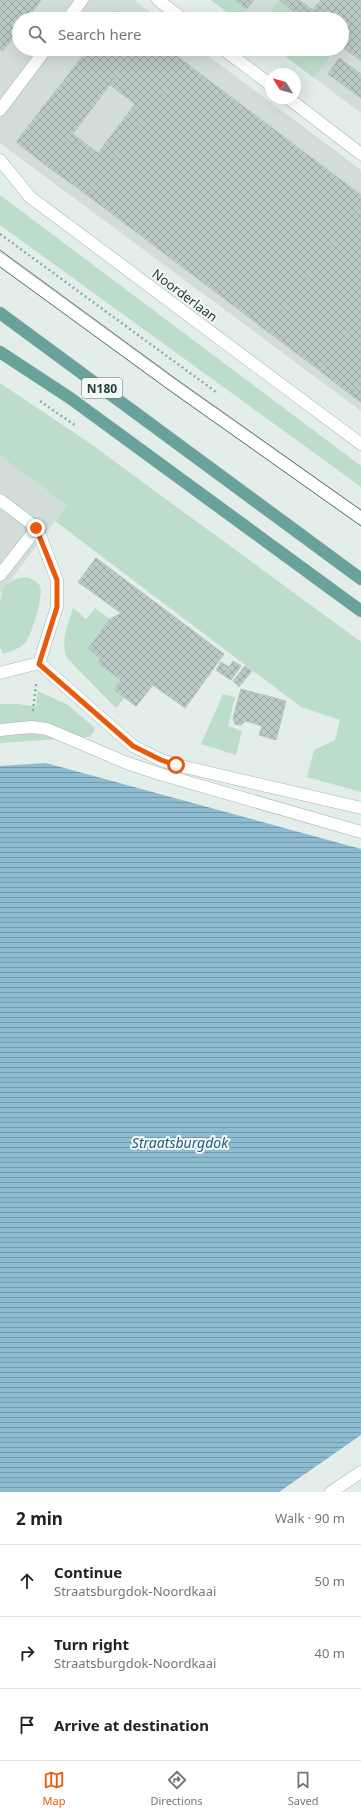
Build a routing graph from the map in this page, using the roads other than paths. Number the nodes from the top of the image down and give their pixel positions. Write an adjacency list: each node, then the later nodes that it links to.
1 (82, 0): 3 (street)
2 (158, 0): 4 (street)
3 (73, 12)
4 (174, 12)
5 (41, 56): 9 (street)
6 (232, 56): 7 (street)
7 (265, 80)
8 (296, 104): 10 (street)
9 (0, 110)
10 (361, 154)
11 (0, 160): 15 (street, Noorderlaan)
12 (0, 259): 17 (street)
13 (0, 313): 20 (main road, N180)
14 (0, 352): 21 (main road, N180)
15 (361, 444)
16 (0, 500): 18 (street)
17 (361, 518)
18 (36, 528): 19 (street); 22 (street)
19 (0, 575)
20 (361, 579)
21 (361, 611)
22 (39, 664): 23 (street); 25 (street)
23 (0, 673)
24 (0, 730): 26 (street)
25 (361, 808)
26 (361, 832)
27 (361, 1472): 28 (street)
28 (332, 1492)

